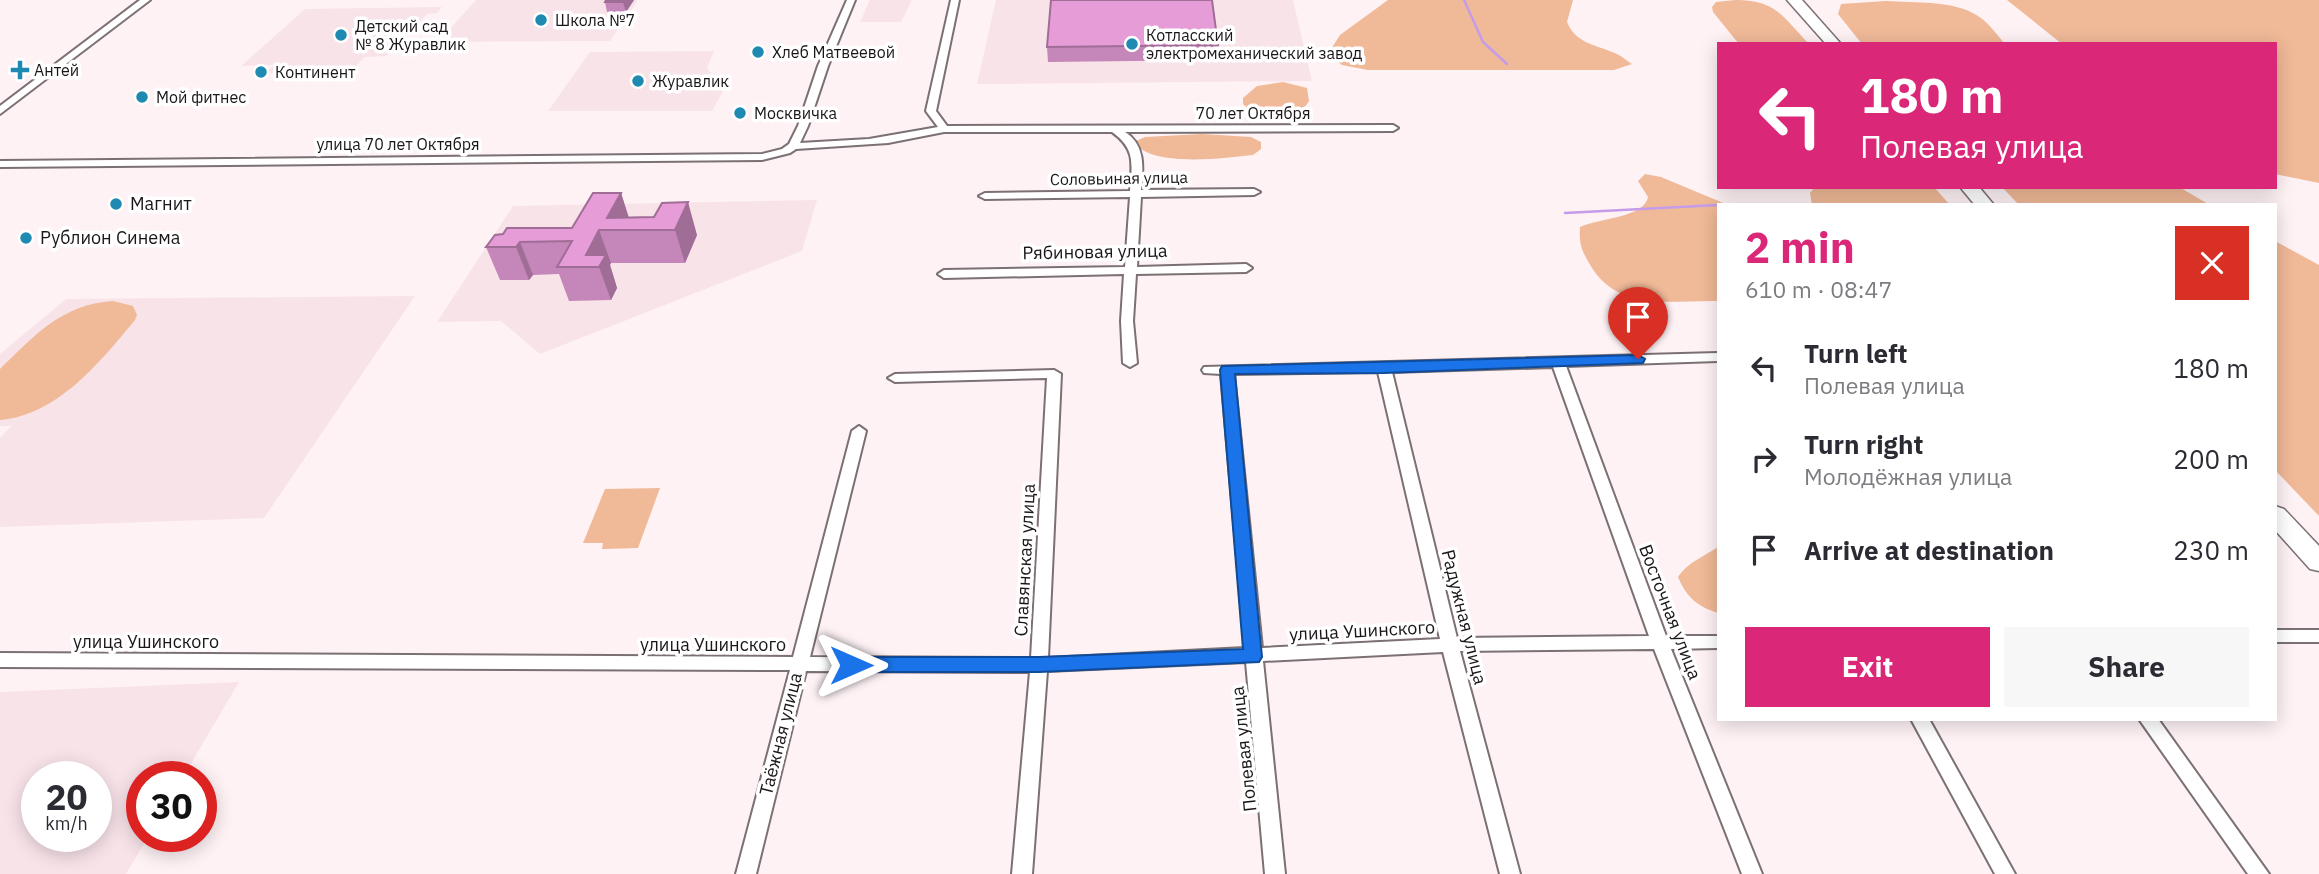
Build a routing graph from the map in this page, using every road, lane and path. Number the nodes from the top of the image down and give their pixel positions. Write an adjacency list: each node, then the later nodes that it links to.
1 (146, 0): 6 (street)
2 (851, 0): 10 (street)
3 (955, 0): 8 (street)
4 (1794, 0): 5 (main road)
5 (1832, 42)
6 (0, 111)
7 (1393, 128): 9 (street, 70 лет Октября)
8 (944, 129): 9 (street, 70 лет Октября); 10 (street, улица 70 лет Октября)
9 (1114, 129): 14 (street)
10 (793, 146): 11 (street, улица 70 лет Октября)
11 (0, 164)
12 (1971, 189): 16 (main road)
13 (1254, 192): 14 (street, Соловьиная улица)
14 (1134, 193): 15 (street, Соловьиная улица); 17 (street)
15 (985, 196)
16 (1983, 203)
17 (1131, 268): 18 (street, Рябиновая улица); 19 (street, Рябиновая улица); 22 (street)
18 (1246, 268)
19 (944, 274)
20 (1717, 357): 21 (street)
21 (1558, 361): 23 (street); 33 (street, Восточная улица)
22 (1130, 363)
23 (1384, 368): 25 (street); 34 (street, Радужная улица)
24 (1209, 370): 25 (street)
25 (1227, 370): 35 (street, Полевая улица)
26 (895, 378): 38 (street, Славянская улица)
27 (859, 431): 37 (street, Таёжная улица)
28 (2277, 517): 29 (main road)
29 (2319, 562)
30 (2277, 636): 31 (street)
31 (2319, 636)
32 (1717, 642): 33 (street, улица Ушинского)
33 (1660, 643): 34 (street, улица Ушинского); 45 (street, Восточная улица)
34 (1450, 645): 35 (street, улица Ушинского); 44 (street, Радужная улица)
35 (1253, 657): 38 (street, улица Ушинского); 43 (street, Полевая улица)
36 (0, 660): 37 (street, улица Ушинского)
37 (798, 665): 38 (street, улица Ушинского); 41 (street, Таёжная улица)
38 (1039, 665): 42 (street, Славянская улица)
39 (1921, 721): 46 (street)
40 (2149, 721): 47 (street)
41 (746, 874)
42 (1022, 874)
43 (1275, 874)
44 (1510, 874)
45 (1752, 874)
46 (2005, 874)
47 (2259, 874)

